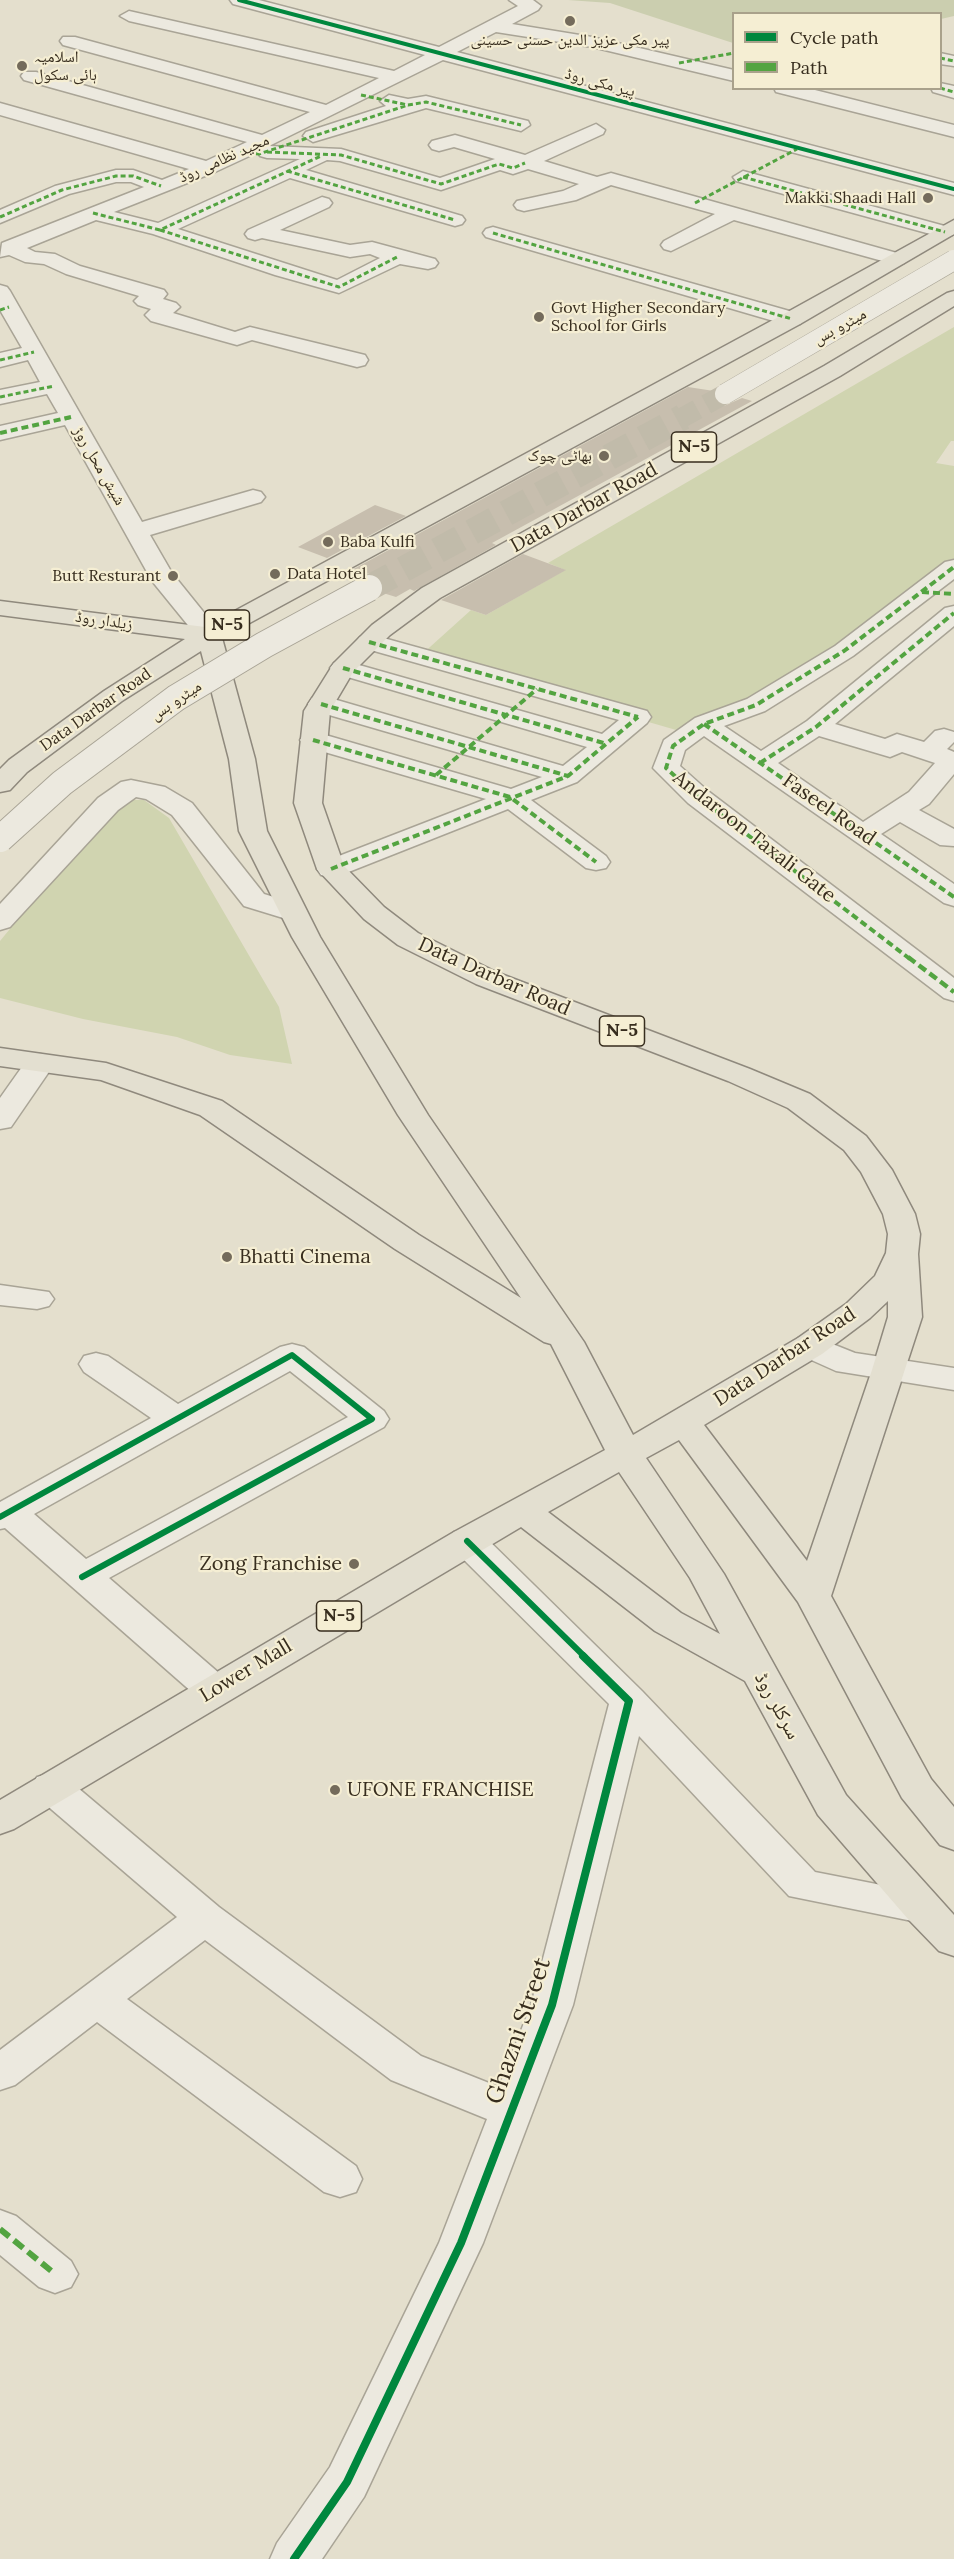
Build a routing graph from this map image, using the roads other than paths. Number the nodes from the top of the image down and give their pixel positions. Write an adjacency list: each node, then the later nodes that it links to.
1 (239, 0): 7 (street, پیر مکی روڈ)
2 (518, 0): 4 (street, مجید نظامی روڈ)
3 (129, 16): 11 (street)
4 (494, 27): 7 (street, مجید نظامی روڈ); 8 (street)
5 (69, 42): 16 (street)
6 (732, 53): 8 (street)
7 (442, 55): 11 (street, مجید نظامی روڈ); 22 (street, پیر مکی روڈ)
8 (679, 63): 10 (street)
9 (30, 76): 21 (street)
10 (732, 76)
11 (397, 77): 13 (street, مجید نظامی روڈ)
12 (791, 90): 19 (street)
13 (361, 95): 14 (street); 16 (street, مجید نظامی روڈ)
14 (408, 105): 17 (street); 21 (street)
15 (0, 109): 25 (street)
16 (328, 111): 21 (street, مجید نظامی روڈ)
17 (521, 124)
18 (596, 130): 24 (street)
19 (954, 131)
20 (439, 145): 24 (street)
21 (266, 146): 23 (street); 25 (street, مجید نظامی روڈ)
22 (797, 149): 27 (street); 31 (street, پیر مکی روڈ)
23 (324, 154): 24 (street); 26 (street)
24 (525, 163): 28 (street)
25 (208, 168): 30 (street, مجید نظامی روڈ)
26 (287, 171): 29 (street); 39 (street)
27 (743, 177): 33 (street); 40 (street)
28 (597, 183): 33 (street); 34 (street)
29 (260, 184): 32 (street); 41 (street)
30 (161, 186): 36 (street, مجید نظامی روڈ); 38 (street)
31 (954, 189)
32 (322, 203): 35 (street); 42 (street)
33 (695, 203): 37 (street)
34 (525, 205)
35 (342, 210)
36 (93, 213): 41 (street); 46 (street, مجید نظامی روڈ)
37 (732, 213): 45 (street); 48 (street)
38 (0, 217)
39 (455, 220)
40 (949, 229): 48 (main road, Data Darbar Road / N-5)
41 (160, 230): 47 (street)
42 (261, 232): 44 (street); 47 (street)
43 (493, 233): 53 (street)
44 (240, 241)
45 (671, 245)
46 (5, 249): 57 (street)
47 (397, 257): 50 (street)
48 (897, 259): 53 (main road, Data Darbar Road / N-5)
49 (954, 260): 60 (street, میٹرو بس, bridge)
50 (428, 263)
51 (954, 297): 58 (main road, Data Darbar Road / N-5)
52 (3, 303): 55 (street, شیش محل روڑ)
53 (792, 319): 54 (main road, Data Darbar Road / N-5)
54 (744, 345): 58 (main road); 72 (main road, Data Darbar Road / N-5)
55 (34, 352): 56 (street); 59 (street, شیش محل روڑ)
56 (0, 360)
57 (357, 360)
58 (832, 371): 73 (main road, Data Darbar Road / N-5)
59 (54, 386): 61 (street); 62 (street, شیش محل روڑ)
60 (725, 394)
61 (0, 398)
62 (72, 417): 63 (street); 65 (street, شیش محل روڑ)
63 (0, 433)
64 (253, 497): 65 (street)
65 (136, 531): 72 (street, شیش محل روڑ)
66 (954, 567): 68 (street, Andaroon Taxali Gate)
67 (369, 588): 92 (street, میٹرو بس, bridge)
68 (921, 591): 69 (street); 78 (street, Andaroon Taxali Gate)
69 (954, 594)
70 (0, 608): 72 (main road, زیلدار روڈ)
71 (954, 613): 79 (street)
72 (209, 635): 87 (main road, Data Darbar Road / N-5); 96 (main road, سرکلر روڈ)
73 (369, 642): 74 (main road, Data Darbar Road / N-5); 75 (street)
74 (343, 668): 76 (main road, Data Darbar Road / N-5); 77 (street)
75 (537, 689): 77 (street); 82 (street)
76 (321, 704): 81 (main road, Data Darbar Road / N-5); 83 (street)
77 (506, 715): 82 (street); 83 (street)
78 (704, 724): 84 (street, Faseel Road); 98 (street, Andaroon Taxali Gate)
79 (816, 727): 80 (street); 84 (street)
80 (945, 739): 89 (street)
81 (313, 740): 85 (street); 94 (main road, Data Darbar Road / N-5)
82 (607, 744): 86 (street)
83 (469, 747): 85 (street); 86 (street)
84 (760, 763): 90 (street, Faseel Road)
85 (436, 775): 88 (street)
86 (568, 776): 88 (street)
87 (0, 784)
88 (510, 797): 93 (street); 94 (street)
89 (900, 811): 90 (street); 91 (street)
90 (863, 834): 95 (street, Faseel Road)
91 (954, 837)
92 (0, 839)
93 (596, 862)
94 (331, 869): 102 (main road, Data Darbar Road / N-5)
95 (954, 897)
96 (293, 912): 97 (street); 105 (main road, سرکلر روڈ)
97 (0, 921)
98 (954, 992)
99 (0, 1057): 100 (main road)
100 (40, 1063): 101 (street); 105 (main road)
101 (0, 1120)
102 (902, 1253): 106 (main road, Data Darbar Road / N-5); 108 (main road)
103 (0, 1295): 104 (street)
104 (37, 1299)
105 (567, 1342): 112 (main road, سرکلر روڈ)
106 (810, 1346): 108 (street); 111 (main road, Data Darbar Road / N-5)
107 (96, 1364): 110 (street)
108 (889, 1370): 109 (street); 117 (main road)
109 (954, 1380)
110 (175, 1419): 114 (street); 116 (street)
111 (684, 1422): 112 (main road, Lower Mall / N-5); 117 (main road)
112 (625, 1454): 113 (main road, Lower Mall / N-5); 118 (main road, سرکلر روڈ)
113 (522, 1510): 115 (main road, Lower Mall / N-5); 118 (main road)
114 (5, 1515): 116 (street)
115 (467, 1541): 119 (main road, Lower Mall / N-5); 120 (street)
116 (82, 1577): 119 (street)
117 (813, 1596): 123 (main road)
118 (758, 1671): 124 (main road, سرکلر روڈ)
119 (214, 1690): 121 (main road, Lower Mall / N-5)
120 (629, 1701): 124 (street); 129 (street, Ghazni Street)
121 (51, 1787): 122 (main road, Lower Mall / N-5); 125 (street)
122 (0, 1819)
123 (954, 1835)
124 (922, 1908): 126 (main road, سرکلر روڈ)
125 (205, 1918): 127 (street); 129 (street)
126 (954, 1940)
127 (96, 1999): 128 (street); 130 (street)
128 (0, 2073)
129 (511, 2110): 133 (street, Ghazni Street)
130 (340, 2179)
131 (0, 2229): 132 (street)
132 (55, 2274)
133 (294, 2559)

